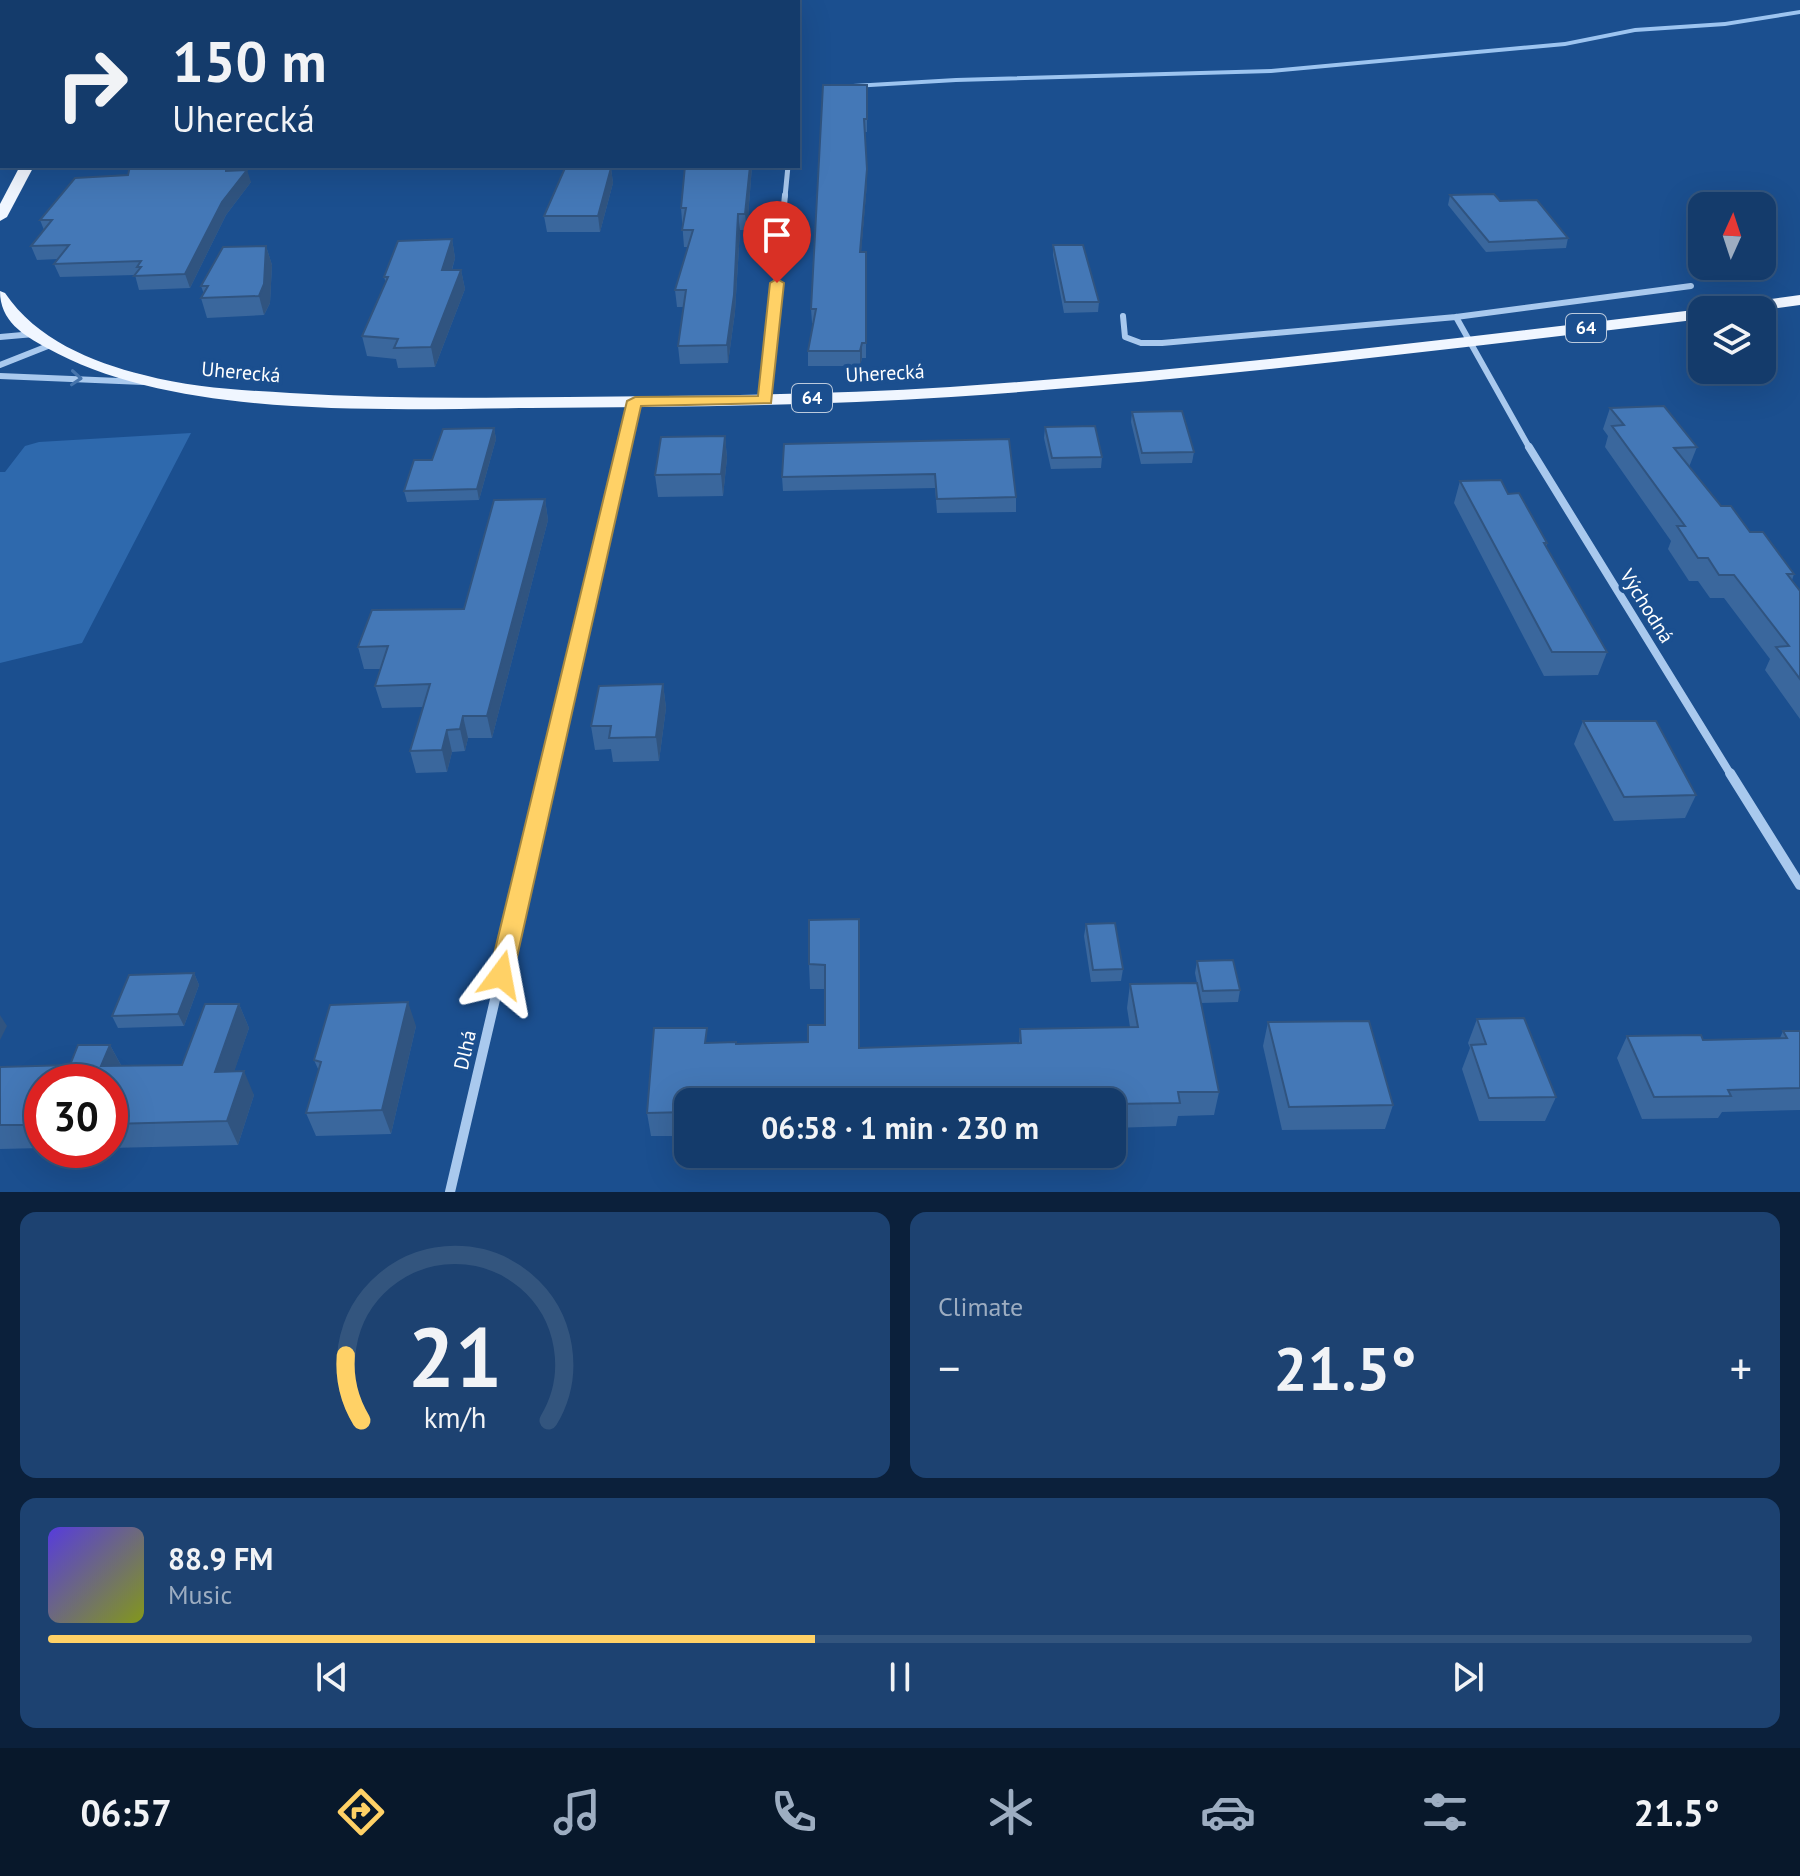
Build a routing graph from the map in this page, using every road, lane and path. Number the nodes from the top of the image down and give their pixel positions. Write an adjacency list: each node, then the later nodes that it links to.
1 (26, 168): 3 (main road)
2 (788, 168): 18 (street)
3 (0, 217)
4 (1691, 286): 10 (street)
5 (0, 296): 11 (main road, Uherecká / 64)
6 (1800, 300): 7 (main road)
7 (1776, 303)
8 (1123, 316): 10 (street)
9 (1688, 316): 13 (main road, Uherecká / 64)
10 (1456, 317): 13 (street, Východná)
11 (35, 334): 12 (street); 14 (main road, Uherecká / 64)
12 (0, 337)
13 (1470, 341): 18 (main road, Uherecká / 64); 20 (street, Východná)
14 (53, 344): 15 (street); 17 (main road, Uherecká / 64)
15 (0, 365)
16 (0, 376): 17 (street, one-way to 17)
17 (152, 383): 19 (main road, Uherecká / 64)
18 (765, 400): 19 (main road, Uherecká / 64)
19 (635, 401): 21 (street, Dlhá)
20 (1800, 885)
21 (450, 1192)

